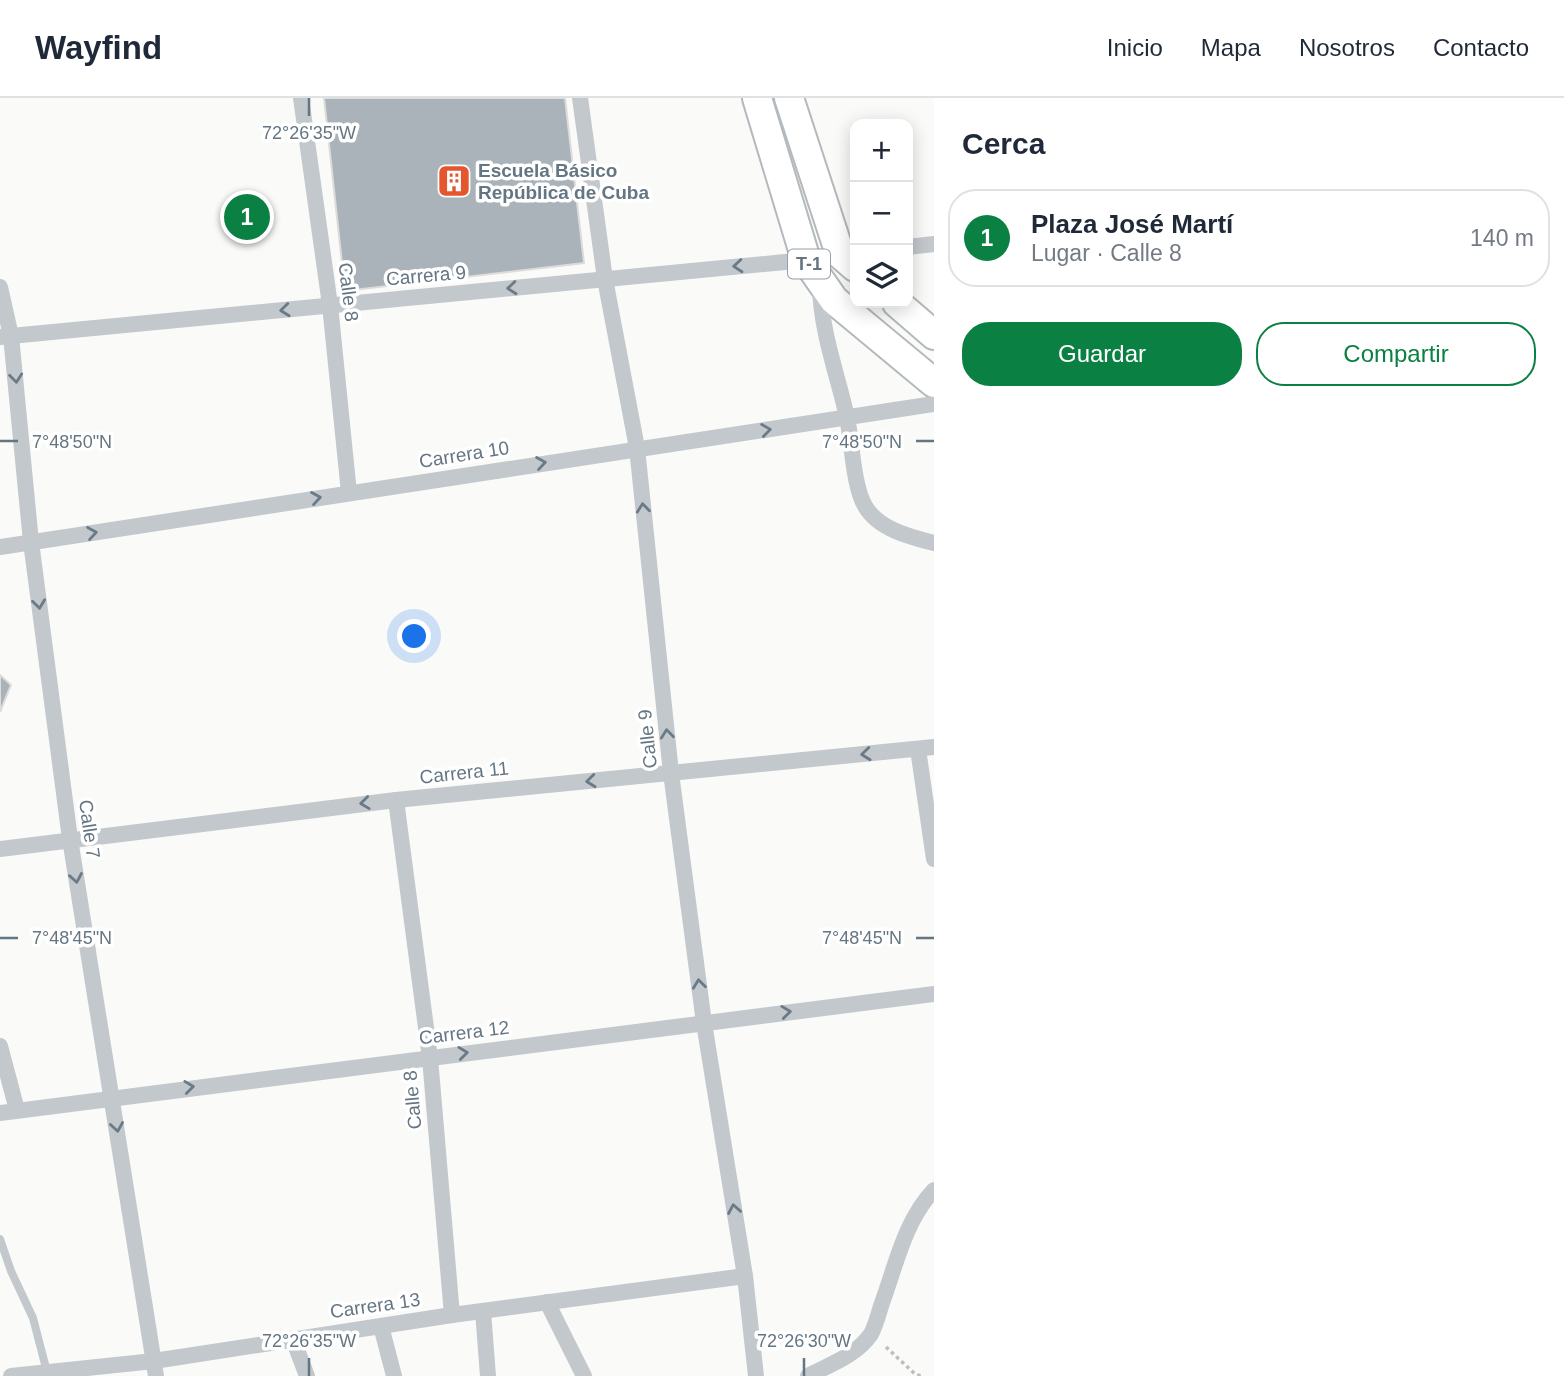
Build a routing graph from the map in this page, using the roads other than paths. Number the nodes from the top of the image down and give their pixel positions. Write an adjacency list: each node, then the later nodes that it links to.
1 (301, 98): 11 (street, Calle 8)
2 (580, 98): 9 (street, Calle 9)
3 (757, 98): 8 (highway, T-1)
4 (789, 98): 7 (highway, T-1)
5 (934, 244): 6 (street)
6 (913, 246)
7 (850, 258): 8 (street, Carrera 9)
8 (813, 271): 9 (street, Carrera 9, one-way to 9); 15 (highway, T-1); 17 (street)
9 (605, 279): 11 (street, Carrera 9, one-way to 11); 18 (street, Calle 9)
10 (0, 287): 14 (street, Calle 7)
11 (330, 305): 14 (street, Carrera 9, one-way to 14); 19 (street, Calle 8)
12 (903, 308): 13 (highway)
13 (934, 335)
14 (6, 337): 20 (street, Calle 7, one-way to 20)
15 (934, 383)
16 (934, 404): 17 (street, Carrera 10)
17 (847, 417): 18 (street, Carrera 10, one-way to 17); 21 (street)
18 (637, 448): 19 (street, Carrera 10, one-way to 18); 24 (street, Calle 9, one-way to 18)
19 (349, 493): 20 (street, Carrera 10, one-way to 19)
20 (32, 542): 22 (street, Carrera 10); 26 (street, Calle 7, one-way to 26)
21 (934, 543)
22 (0, 547)
23 (926, 748): 24 (street, Carrera 11, one-way to 24); 28 (street)
24 (671, 773): 25 (street, Carrera 11, one-way to 25); 30 (street, Calle 9, one-way to 24)
25 (396, 800): 26 (street, Carrera 11, one-way to 26); 32 (street, Calle 8)
26 (69, 839): 27 (street, Carrera 11); 33 (street, Calle 7, one-way to 33)
27 (0, 849)
28 (934, 859)
29 (934, 993): 30 (street, Carrera 12, one-way to 29)
30 (704, 1023): 32 (street, Carrera 12, one-way to 30); 38 (street, Calle 9, one-way to 30)
31 (0, 1046): 34 (street)
32 (430, 1058): 33 (street, Carrera 12, one-way to 32); 41 (street, Calle 8)
33 (113, 1097): 34 (street, Carrera 12); 44 (street, Calle 7, one-way to 44)
34 (17, 1110): 35 (street, Carrera 12)
35 (0, 1112)
36 (934, 1190): 52 (street)
37 (0, 1239): 45 (lane)
38 (746, 1276): 39 (street, Carrera 13); 51 (street, Calle 9)
39 (547, 1302): 40 (street, Carrera 13); 50 (street)
40 (483, 1311): 41 (street, Carrera 13); 49 (street)
41 (452, 1315): 42 (street, Carrera 13)
42 (381, 1326): 43 (street, Carrera 13); 48 (street)
43 (293, 1339): 44 (street, Carrera 13); 47 (street)
44 (155, 1368): 45 (street, Carrera 13)
45 (47, 1372): 46 (street, Carrera 13)
46 (11, 1376)
47 (307, 1376)
48 (394, 1376)
49 (488, 1376)
50 (584, 1376)
51 (756, 1376)
52 (808, 1376)

